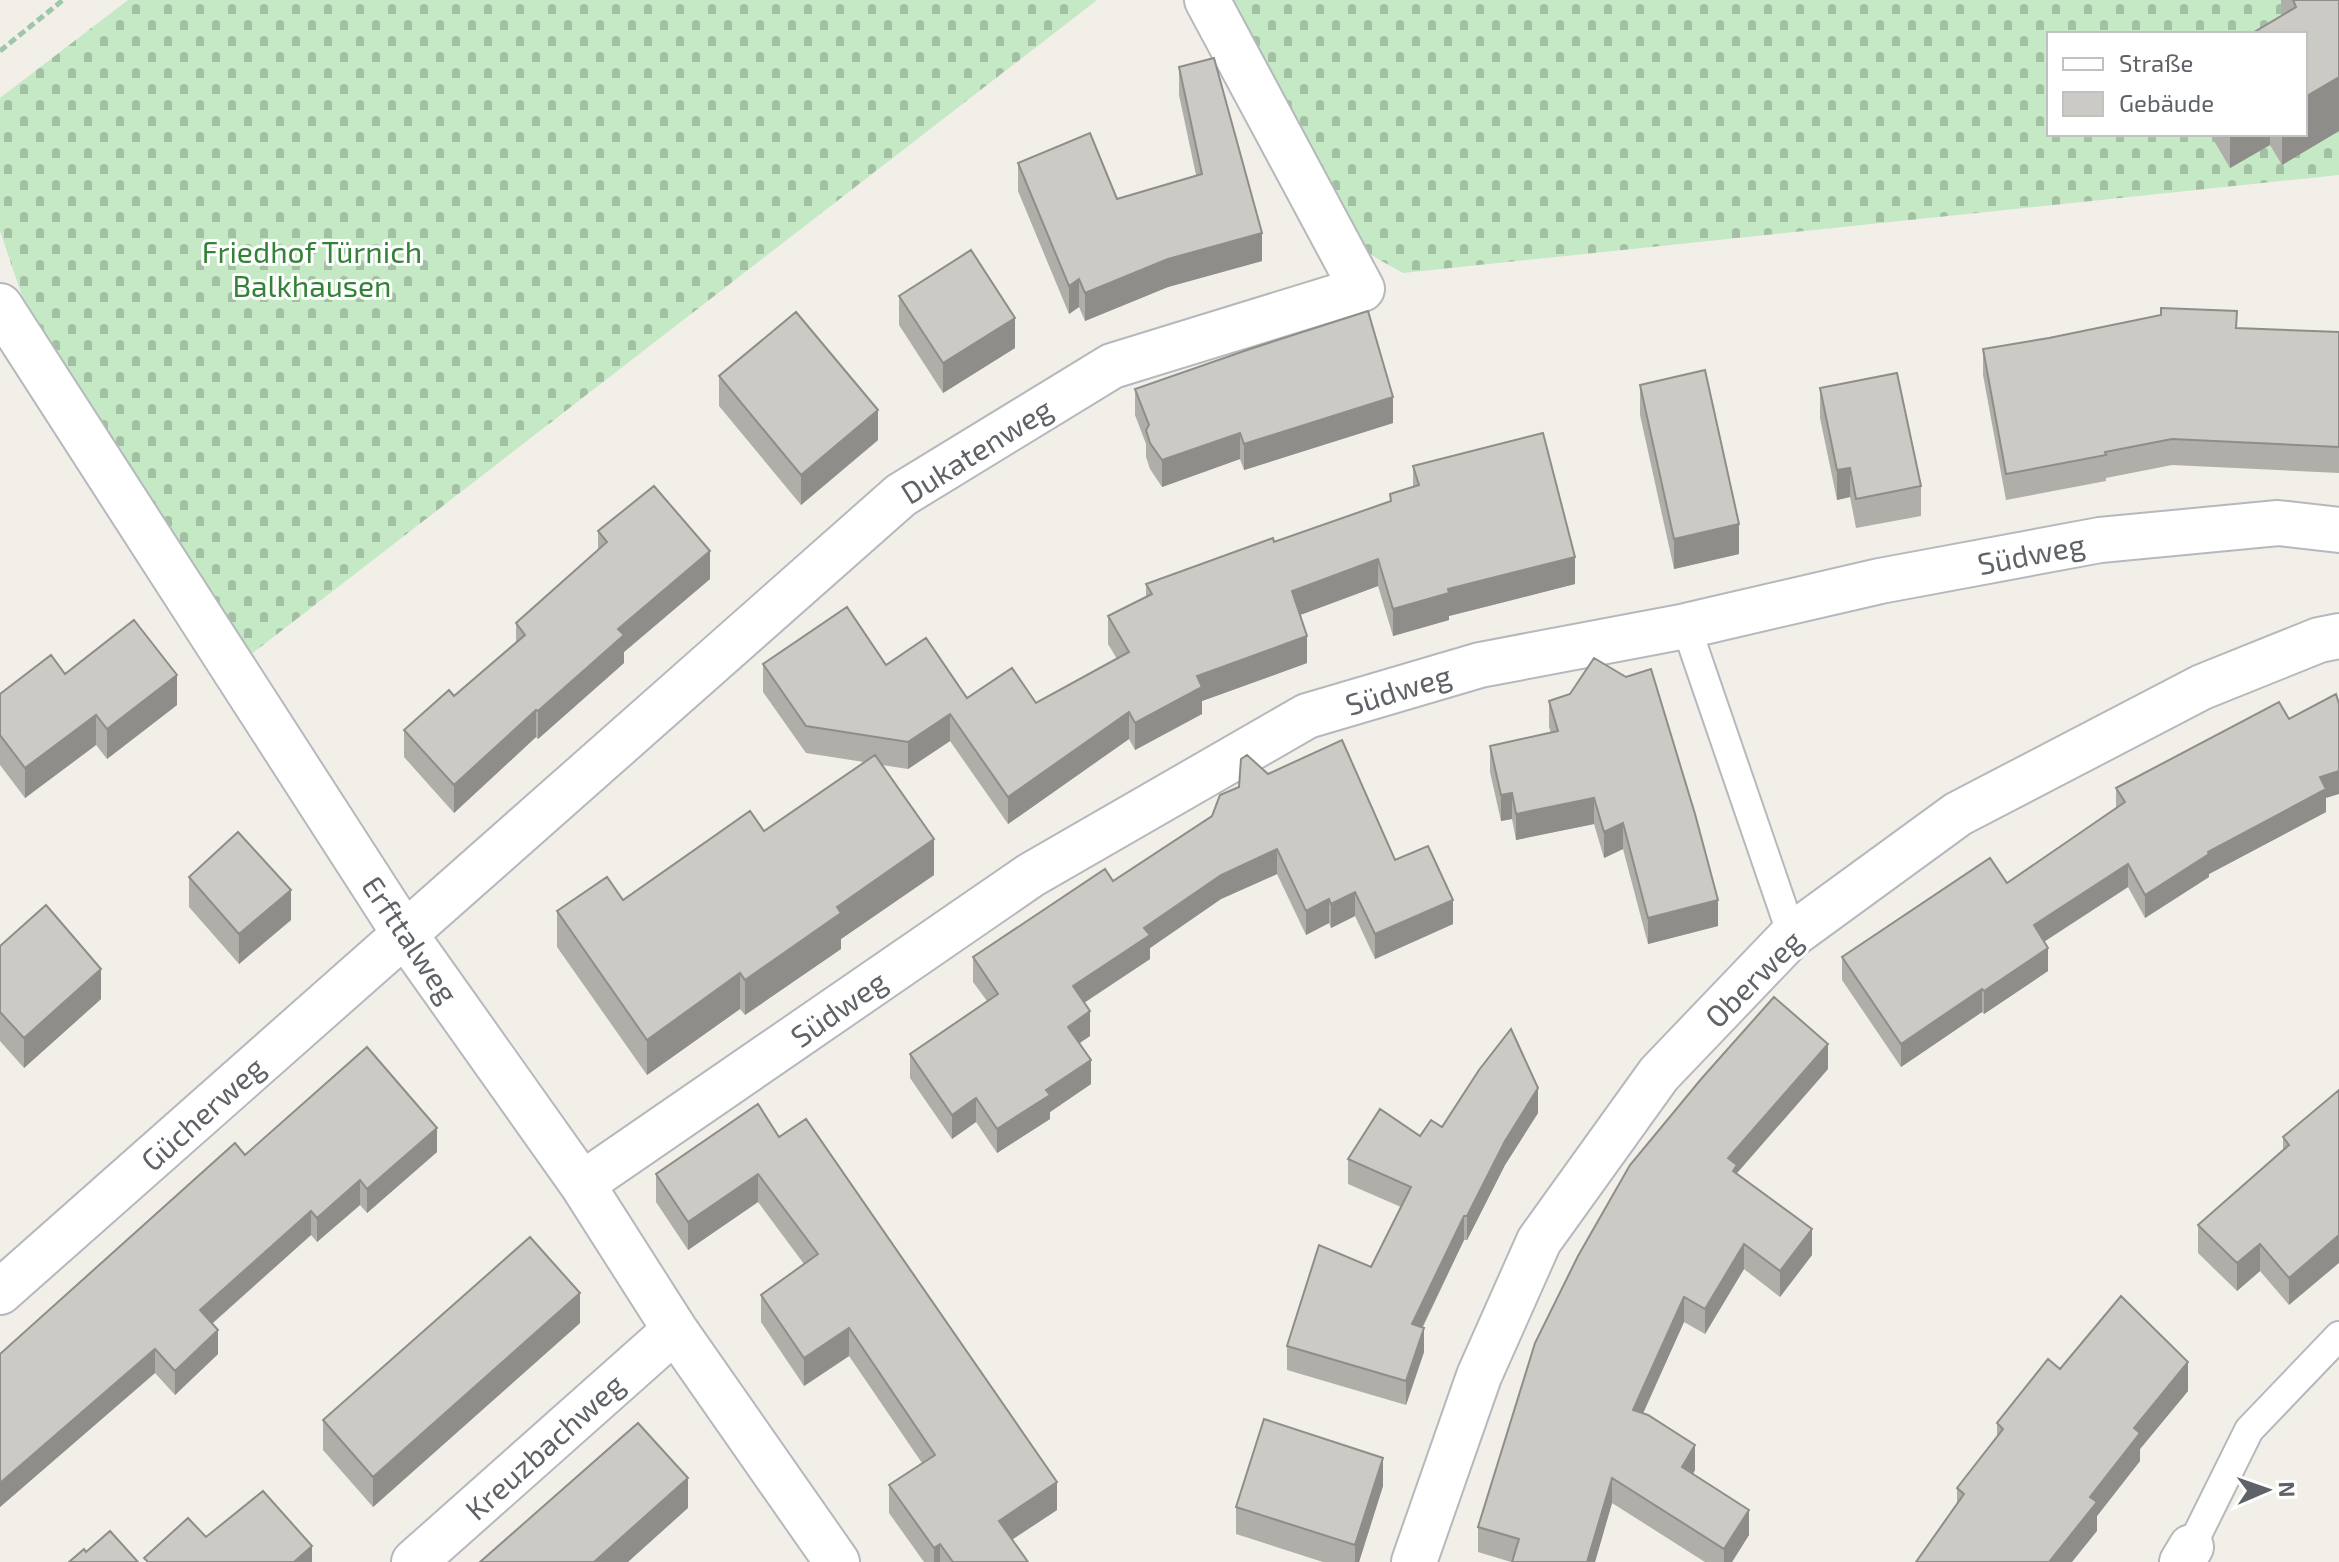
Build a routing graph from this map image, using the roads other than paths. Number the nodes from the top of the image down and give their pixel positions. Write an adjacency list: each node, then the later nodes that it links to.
1 (1207, 0): 6 (street, Dukatenweg)
2 (0, 306): 6 (street, Erfttalweg)
3 (2339, 530): 4 (street, Südweg)
4 (1686, 626): 7 (lane); 8 (street, Südweg)
5 (2339, 636): 7 (street, Oberweg)
6 (404, 933): 8 (street, Erfttalweg); 9 (street, Gücherweg)
7 (1792, 935): 15 (street, Oberweg)
8 (582, 1184): 10 (street, Erfttalweg)
9 (0, 1292)
10 (675, 1330): 13 (street, Kreuzbachweg); 14 (street, Erfttalweg)
11 (2339, 1336): 12 (lane)
12 (2186, 1555)
13 (414, 1562)
14 (837, 1562)
15 (1414, 1562)

